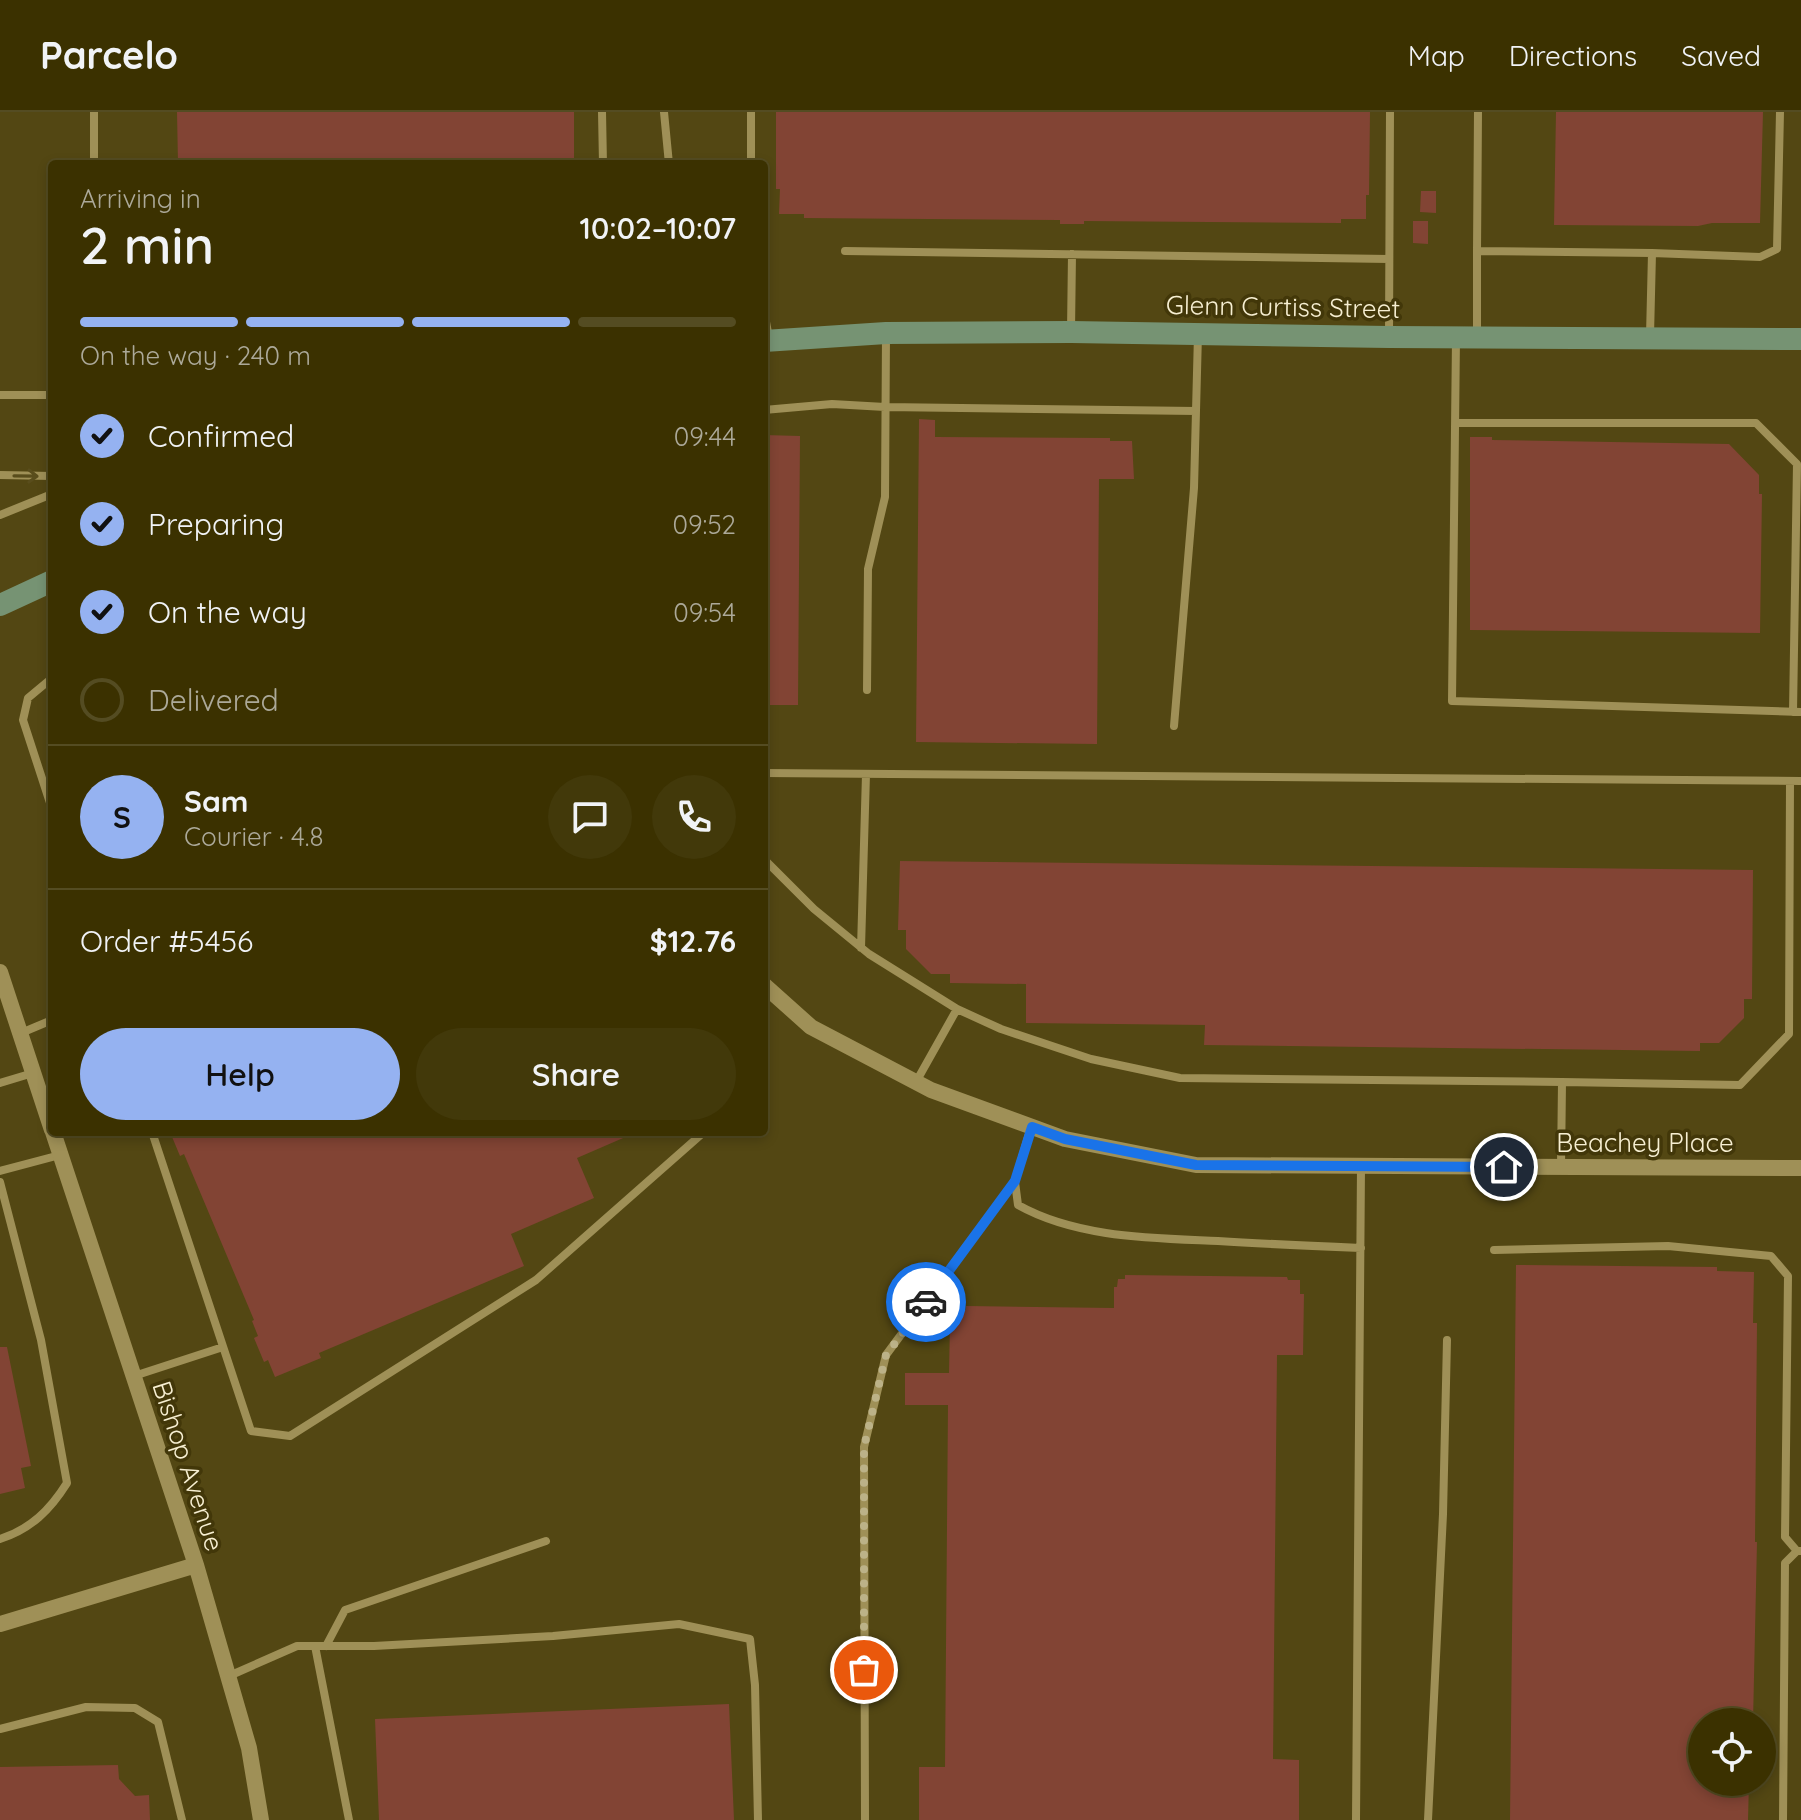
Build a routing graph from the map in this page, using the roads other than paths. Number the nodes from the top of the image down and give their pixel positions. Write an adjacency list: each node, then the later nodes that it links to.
1 (94, 112): 8 (lane)
2 (602, 112): 9 (lane)
3 (664, 112): 10 (lane)
4 (751, 112): 11 (lane)
5 (1390, 112): 16 (lane)
6 (1478, 112): 13 (lane)
7 (1780, 112): 14 (lane)
8 (94, 160)
9 (603, 160)
10 (669, 160)
11 (751, 160)
12 (845, 251): 15 (lane)
13 (1477, 251): 14 (lane); 21 (lane)
14 (1652, 253): 22 (lane)
15 (1072, 254): 16 (lane); 17 (lane)
16 (1389, 259): 20 (lane)
17 (1071, 332): 18 (street, Glenn Curtiss Street); 19 (street, Glenn Curtiss Street)
18 (886, 333): 24 (street, Glenn Curtiss Street); 27 (lane)
19 (1198, 334): 20 (street, Glenn Curtiss Street); 29 (lane)
20 (1389, 337): 21 (street, Glenn Curtiss Street)
21 (1466, 337): 22 (street, Glenn Curtiss Street); 30 (lane)
22 (1650, 338): 23 (street, Glenn Curtiss Street)
23 (1801, 339)
24 (768, 340)
25 (0, 395): 26 (lane)
26 (48, 395)
27 (885, 407): 28 (lane); 29 (lane); 38 (lane)
28 (768, 410)
29 (1196, 411): 40 (lane)
30 (1456, 423): 39 (lane); 39 (lane)
31 (0, 475): 32 (lane, one-way to 32)
32 (48, 476)
33 (48, 496): 34 (lane)
34 (0, 515)
35 (48, 583): 36 (street)
36 (0, 605)
37 (48, 681): 45 (lane)
38 (867, 690)
39 (1797, 712)
40 (1174, 726)
41 (768, 773): 42 (lane)
42 (866, 774): 43 (lane); 47 (lane)
43 (1790, 781): 44 (lane); 55 (lane)
44 (1801, 781)
45 (48, 797)
46 (768, 863): 47 (lane)
47 (861, 948): 50 (lane)
48 (0, 972): 52 (street, Bishop Avenue)
49 (768, 989): 54 (street, Beachey Place)
50 (957, 1009): 54 (lane); 55 (lane)
51 (48, 1022): 52 (lane)
52 (20, 1034): 53 (street, Bishop Avenue)
53 (33, 1072): 56 (lane); 57 (street, Bishop Avenue)
54 (916, 1082): 58 (street, Beachey Place)
55 (1562, 1082): 64 (lane)
56 (0, 1083)
57 (46, 1090)
58 (1032, 1127): 63 (street, Beachey Place); 67 (lane)
59 (54, 1136): 62 (street, Bishop Avenue)
60 (153, 1136): 72 (lane)
61 (699, 1136): 72 (lane)
62 (60, 1155): 66 (lane); 73 (street, Bishop Avenue)
63 (1361, 1166): 64 (street, Beachey Place); 69 (lane)
64 (1561, 1167): 65 (street, Beachey Place)
65 (1801, 1168)
66 (0, 1171)
67 (1015, 1181): 69 (lane); 87 (lane)
68 (0, 1182): 74 (lane)
69 (1361, 1248): 88 (lane)
70 (1494, 1250): 76 (lane)
71 (1447, 1340): 89 (lane)
72 (223, 1347): 73 (lane)
73 (133, 1376): 77 (street, Bishop Avenue)
74 (0, 1539)
75 (546, 1541): 80 (lane)
76 (1799, 1551): 90 (lane)
77 (196, 1565): 78 (street); 81 (street, Bishop Avenue)
78 (0, 1624)
79 (315, 1646): 80 (lane); 81 (lane); 85 (lane)
80 (326, 1646): 86 (lane)
81 (228, 1676): 84 (street, Bishop Avenue)
82 (0, 1729): 83 (lane)
83 (182, 1820)
84 (261, 1820)
85 (349, 1820)
86 (758, 1820)
87 (865, 1820)
88 (1356, 1820)
89 (1428, 1820)
90 (1783, 1820)

